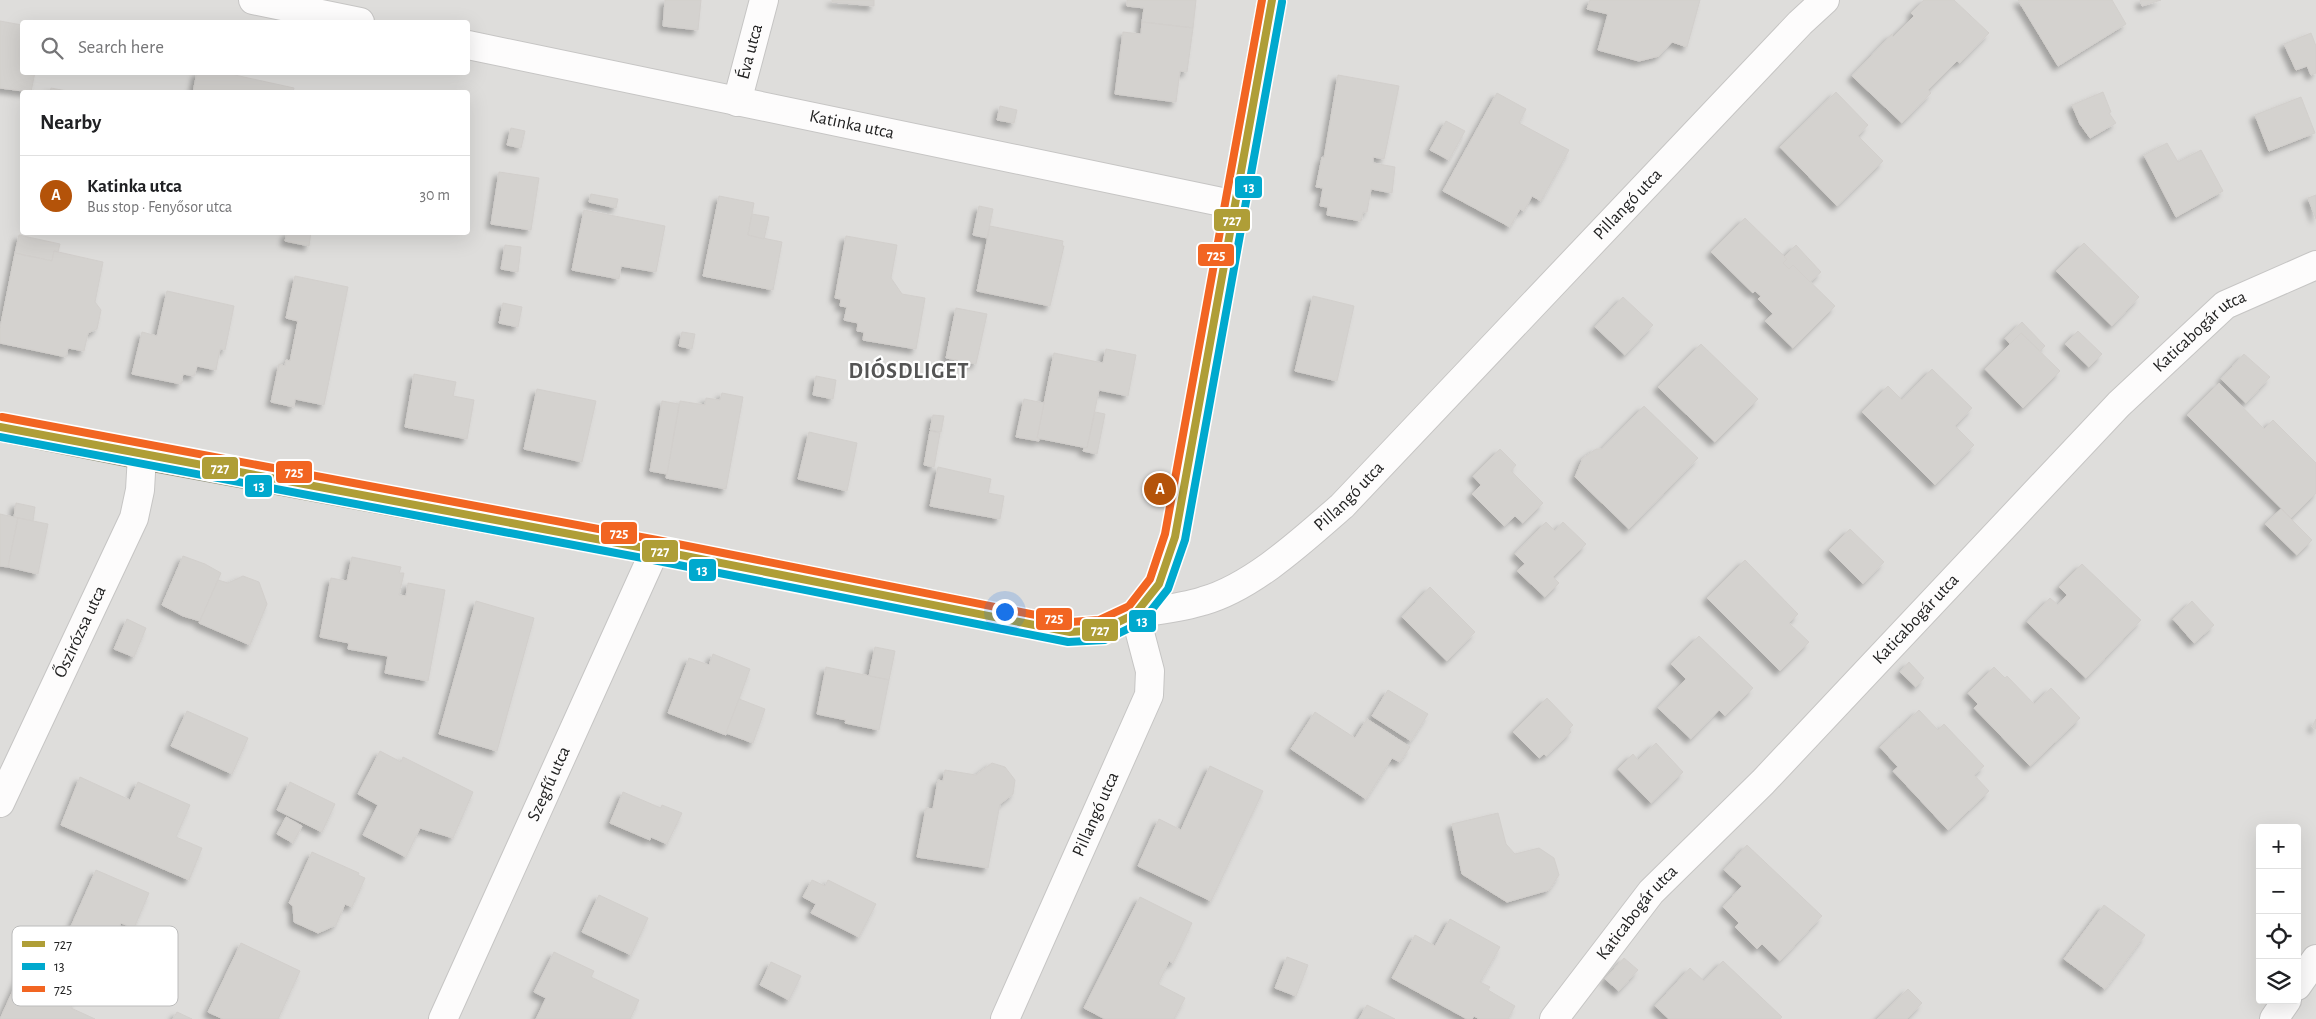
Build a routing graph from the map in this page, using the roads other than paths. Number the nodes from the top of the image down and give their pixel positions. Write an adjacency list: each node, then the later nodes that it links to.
1 (253, 0): 6 (street)
2 (764, 0): 8 (street, Éva utca)
3 (1272, 0): 9 (street)
4 (1825, 0): 5 (street, Pillangó utca)
5 (1800, 11): 14 (street, Pillangó utca)
6 (350, 20)
7 (470, 45): 8 (street, Katinka utca)
8 (737, 102): 9 (street, Katinka utca)
9 (1236, 205): 14 (street)
10 (2316, 265): 21 (street, Katicabogár utca)
11 (0, 427): 12 (street)
12 (142, 455): 13 (street); 15 (street, Őszirózsa utca)
13 (656, 550): 14 (street); 19 (street, Szegfű utca)
14 (1135, 614): 20 (street, Pillangó utca)
15 (0, 803)
16 (2316, 959): 17 (street)
17 (2301, 980)
18 (2284, 1004): 22 (street)
19 (443, 1019)
20 (1005, 1019)
21 (1554, 1019)
22 (2274, 1019)

